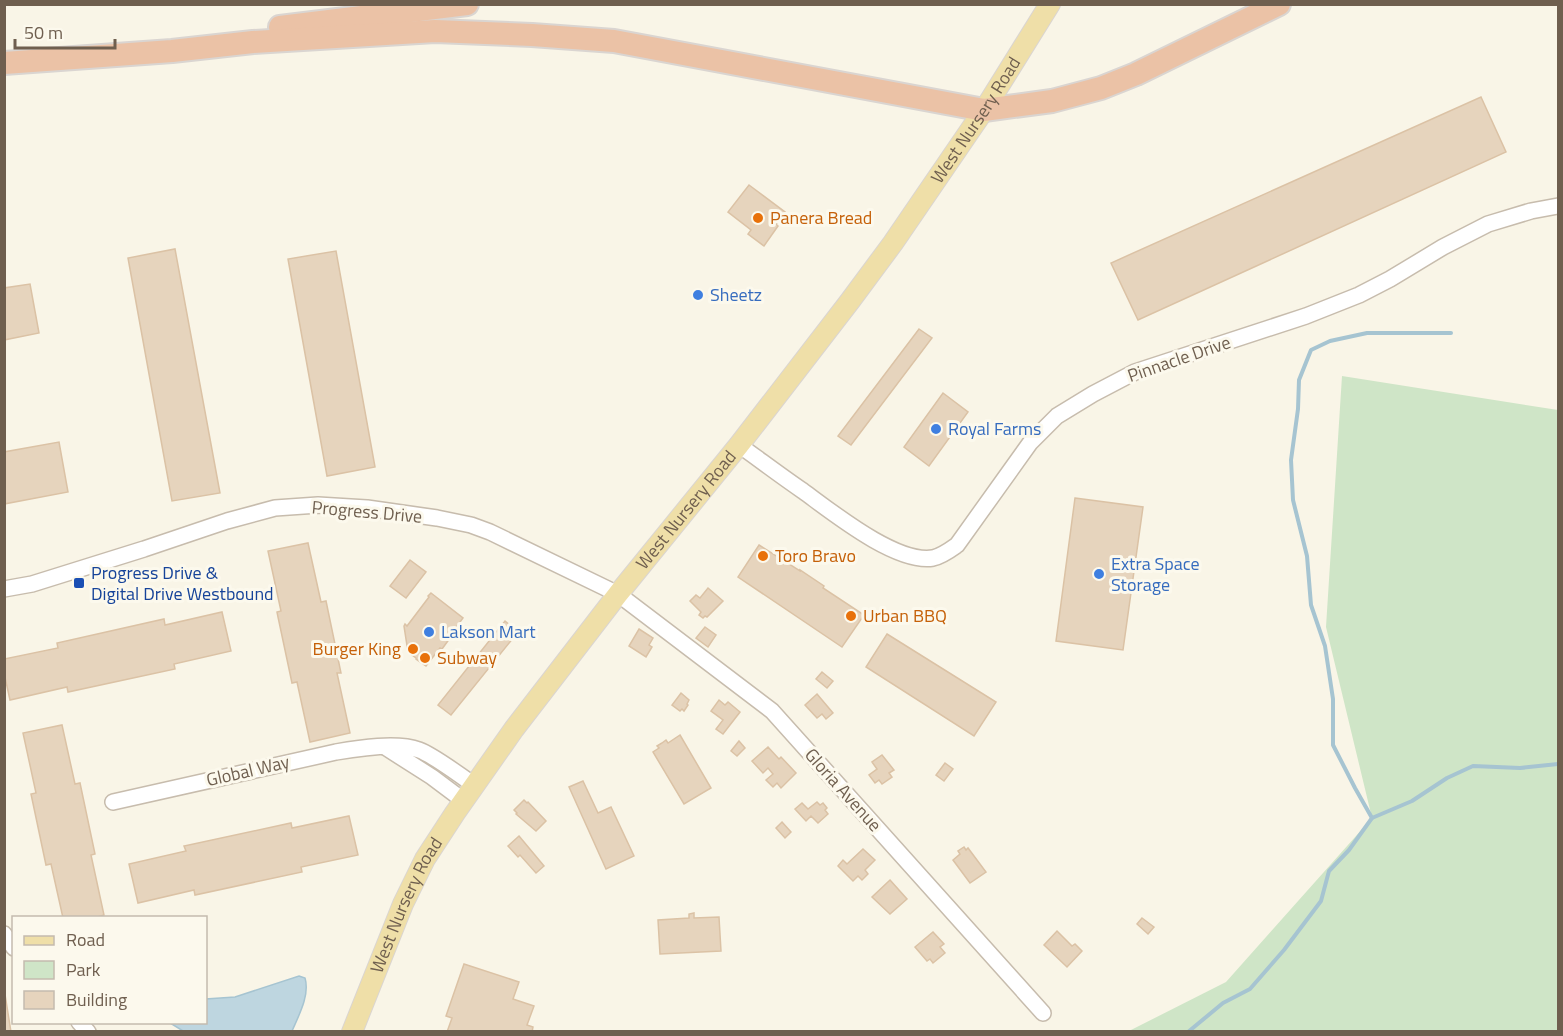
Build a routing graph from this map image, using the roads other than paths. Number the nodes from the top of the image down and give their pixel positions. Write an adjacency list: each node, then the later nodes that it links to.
1 (467, 4): 4 (highway)
2 (1050, 4): 5 (main road, West Nursery Road)
3 (1279, 4): 5 (highway)
4 (4, 62): 5 (highway)
5 (984, 110): 7 (main road, West Nursery Road)
6 (1558, 206): 7 (street, Pinnacle Drive)
7 (739, 445): 9 (main road, West Nursery Road)
8 (4, 589): 9 (street, Progress Drive)
9 (618, 594): 10 (main road, West Nursery Road); 12 (street, Gloria Avenue)
10 (469, 793): 11 (street, Global Way); 13 (main road, West Nursery Road)
11 (113, 802)
12 (1043, 1013)
13 (352, 1032)

